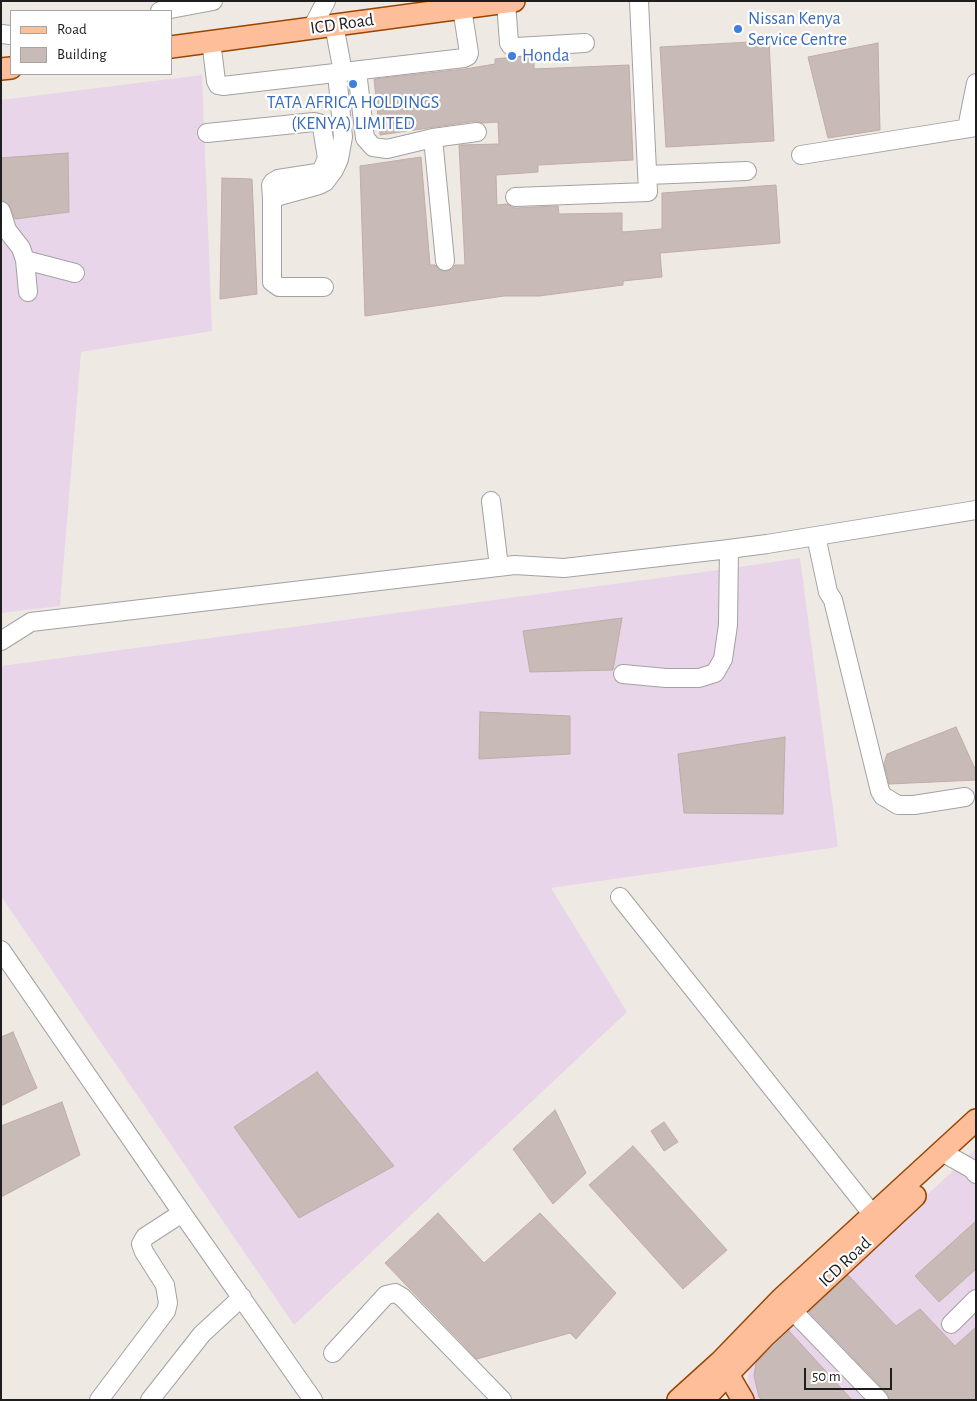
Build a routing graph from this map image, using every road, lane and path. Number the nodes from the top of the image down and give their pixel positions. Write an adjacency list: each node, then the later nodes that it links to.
1 (213, 1): 6 (lane)
2 (326, 1): 8 (lane)
3 (639, 1): 20 (lane)
4 (510, 2): 5 (main road, ICD Road); 10 (lane)
5 (462, 8): 7 (main road, ICD Road); 12 (lane)
6 (165, 10)
7 (334, 25): 8 (main road, ICD Road); 12 (lane)
8 (312, 28): 9 (main road, ICD Road)
9 (211, 41): 11 (main road, ICD Road); 12 (lane)
10 (585, 42)
11 (172, 47)
12 (346, 72): 17 (lane); 22 (lane)
13 (976, 83): 14 (lane)
14 (971, 127): 18 (lane)
15 (477, 132): 17 (lane)
16 (207, 133): 22 (lane)
17 (433, 138): 25 (lane)
18 (801, 155)
19 (747, 171): 20 (lane)
20 (648, 175): 21 (lane)
21 (515, 196)
22 (272, 198): 27 (lane)
23 (1, 212): 24 (lane)
24 (25, 260): 26 (lane); 28 (lane)
25 (445, 261)
26 (75, 273)
27 (324, 288)
28 (28, 292)
29 (491, 501): 33 (lane)
30 (976, 510): 31 (lane)
31 (816, 536): 32 (lane); 36 (lane)
32 (729, 549): 33 (lane); 35 (lane)
33 (499, 567): 34 (lane)
34 (1, 641)
35 (623, 674)
36 (965, 797)
37 (620, 897): 44 (lane)
38 (1, 950): 43 (lane)
39 (976, 1120): 41 (main road, ICD Road)
40 (976, 1139): 41 (main road, ICD Road)
41 (948, 1156): 42 (lane); 44 (main road, ICD Road); 47 (main road, ICD Road)
42 (976, 1174)
43 (182, 1213): 45 (lane); 51 (lane)
44 (873, 1215): 50 (main road, ICD Road)
45 (242, 1297): 52 (lane); 53 (lane)
46 (976, 1299): 48 (lane)
47 (793, 1311): 50 (main road, ICD Road); 57 (lane)
48 (952, 1324)
49 (333, 1353): 54 (lane)
50 (717, 1387): 55 (main road); 56 (main road)
51 (99, 1400)
52 (150, 1400)
53 (313, 1400)
54 (502, 1400)
55 (678, 1400)
56 (743, 1400)
57 (879, 1400)

